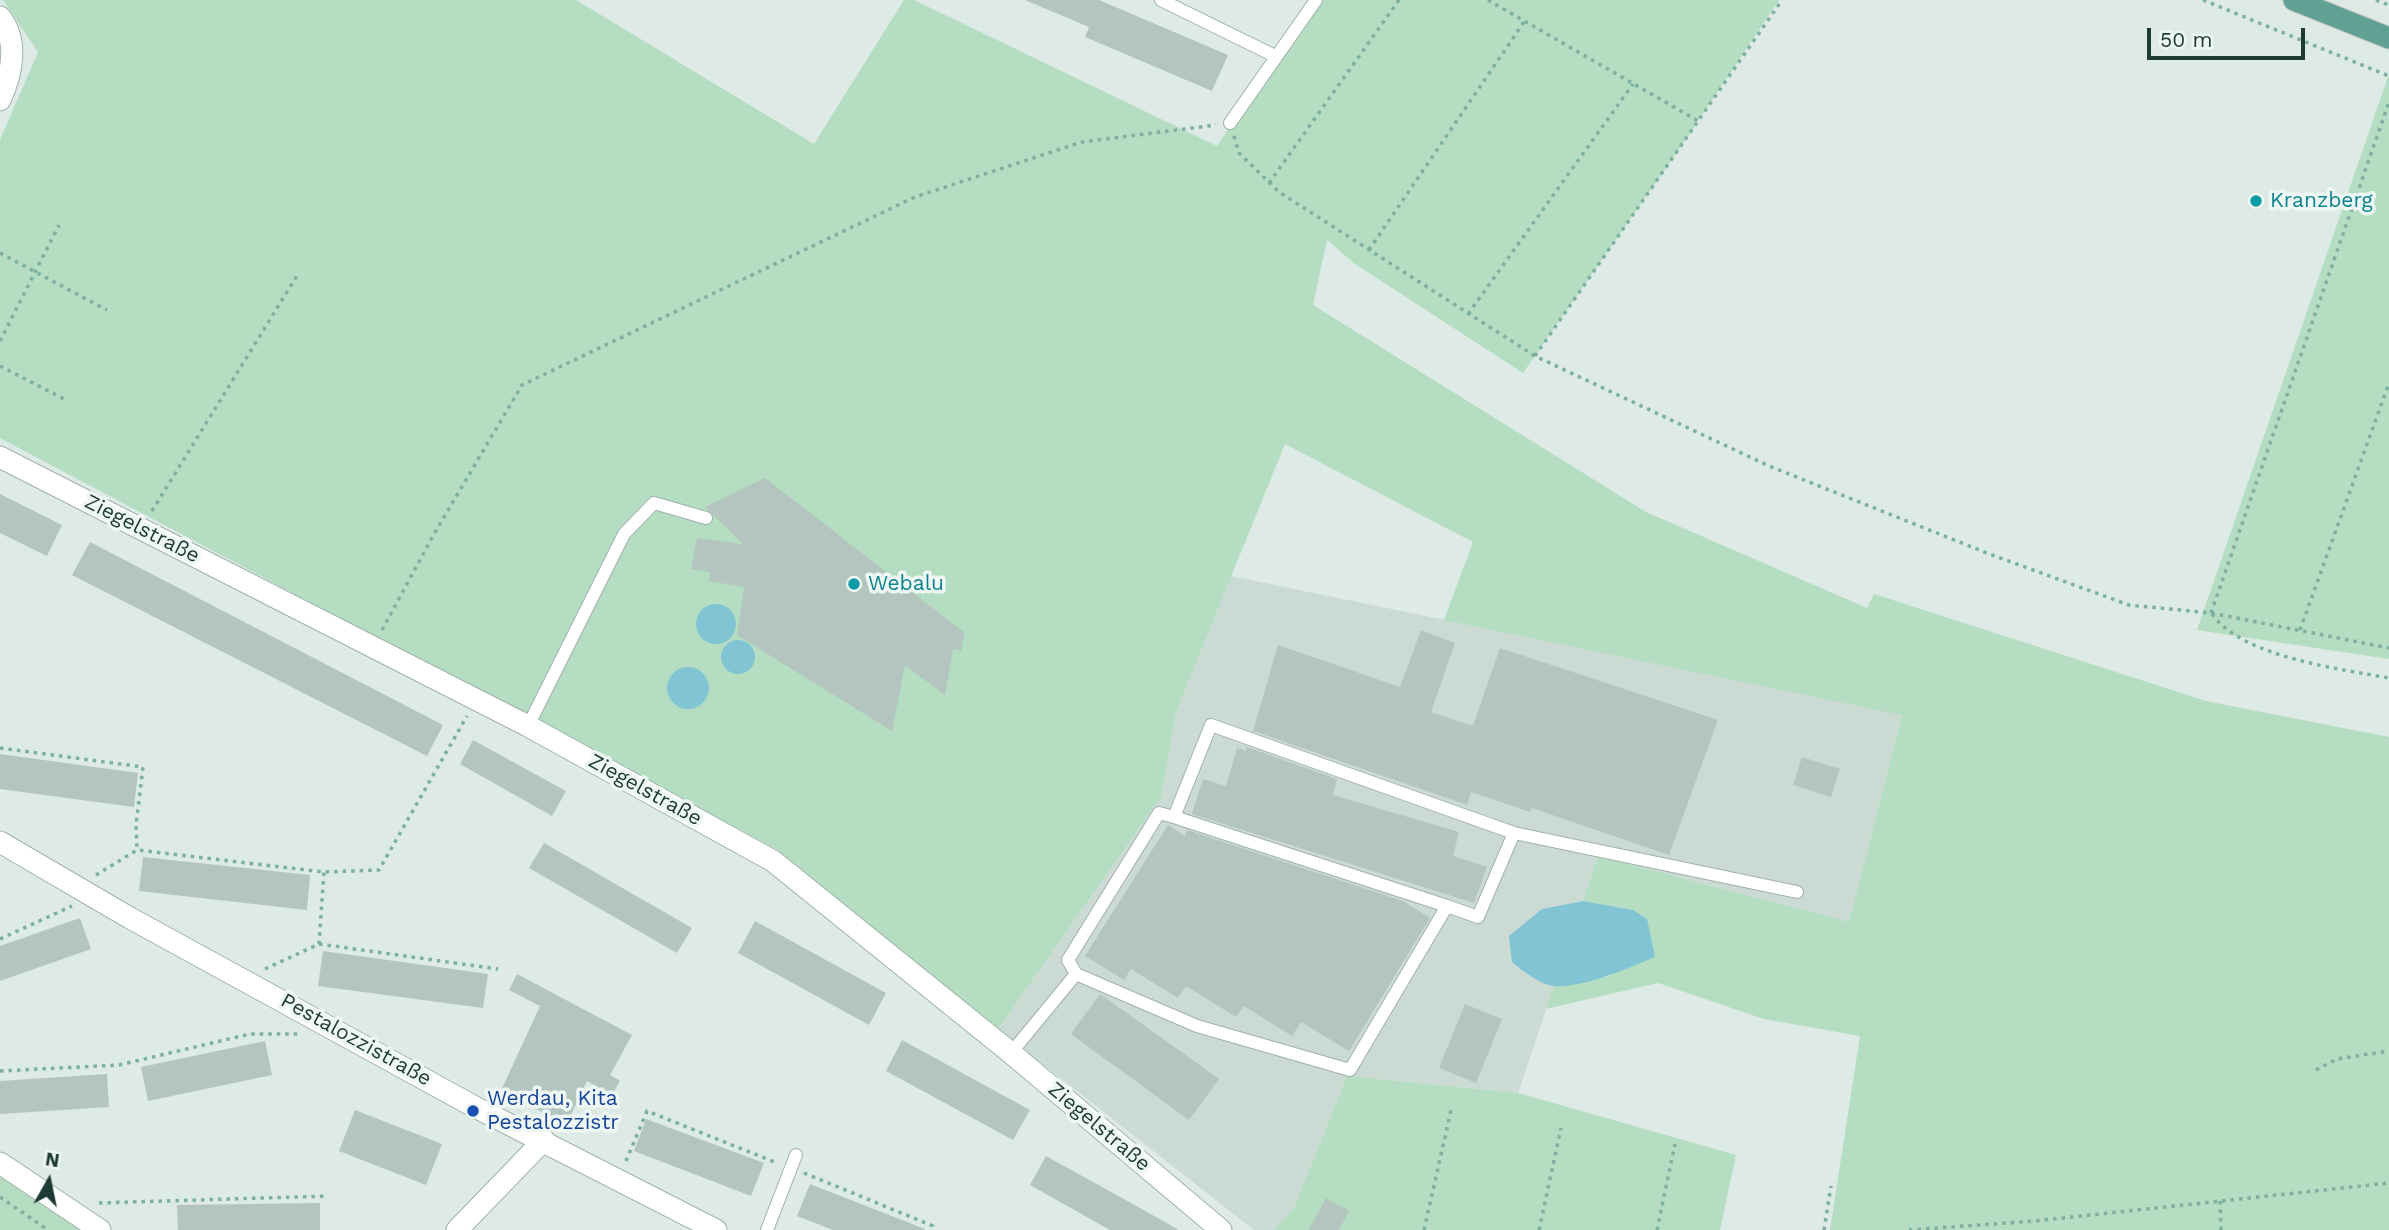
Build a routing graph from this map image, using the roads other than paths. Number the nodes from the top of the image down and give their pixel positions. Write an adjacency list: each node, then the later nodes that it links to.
1 (1161, 0): 6 (lane)
2 (1316, 0): 6 (lane)
3 (2294, 0): 5 (main road)
4 (3, 20): 7 (street)
5 (2389, 38)
6 (1275, 56): 8 (lane)
7 (0, 100)
8 (1230, 123)
9 (0, 457): 11 (street, Ziegelstraße)
10 (706, 518): 11 (lane)
11 (528, 726): 18 (street, Ziegelstraße)
12 (1174, 817): 13 (lane); 16 (lane); 17 (lane)
13 (1514, 833): 15 (lane); 16 (lane)
14 (0, 842): 19 (street, Pestalozzistraße)
15 (1797, 892)
16 (1447, 906): 17 (lane)
17 (1076, 974): 18 (lane)
18 (1011, 1053): 26 (street, Ziegelstraße)
19 (544, 1140): 23 (street); 24 (street, Pestalozzistraße)
20 (796, 1155): 25 (lane)
21 (0, 1163): 22 (street)
22 (100, 1230)
23 (457, 1230)
24 (716, 1230)
25 (767, 1230)
26 (1221, 1230)

